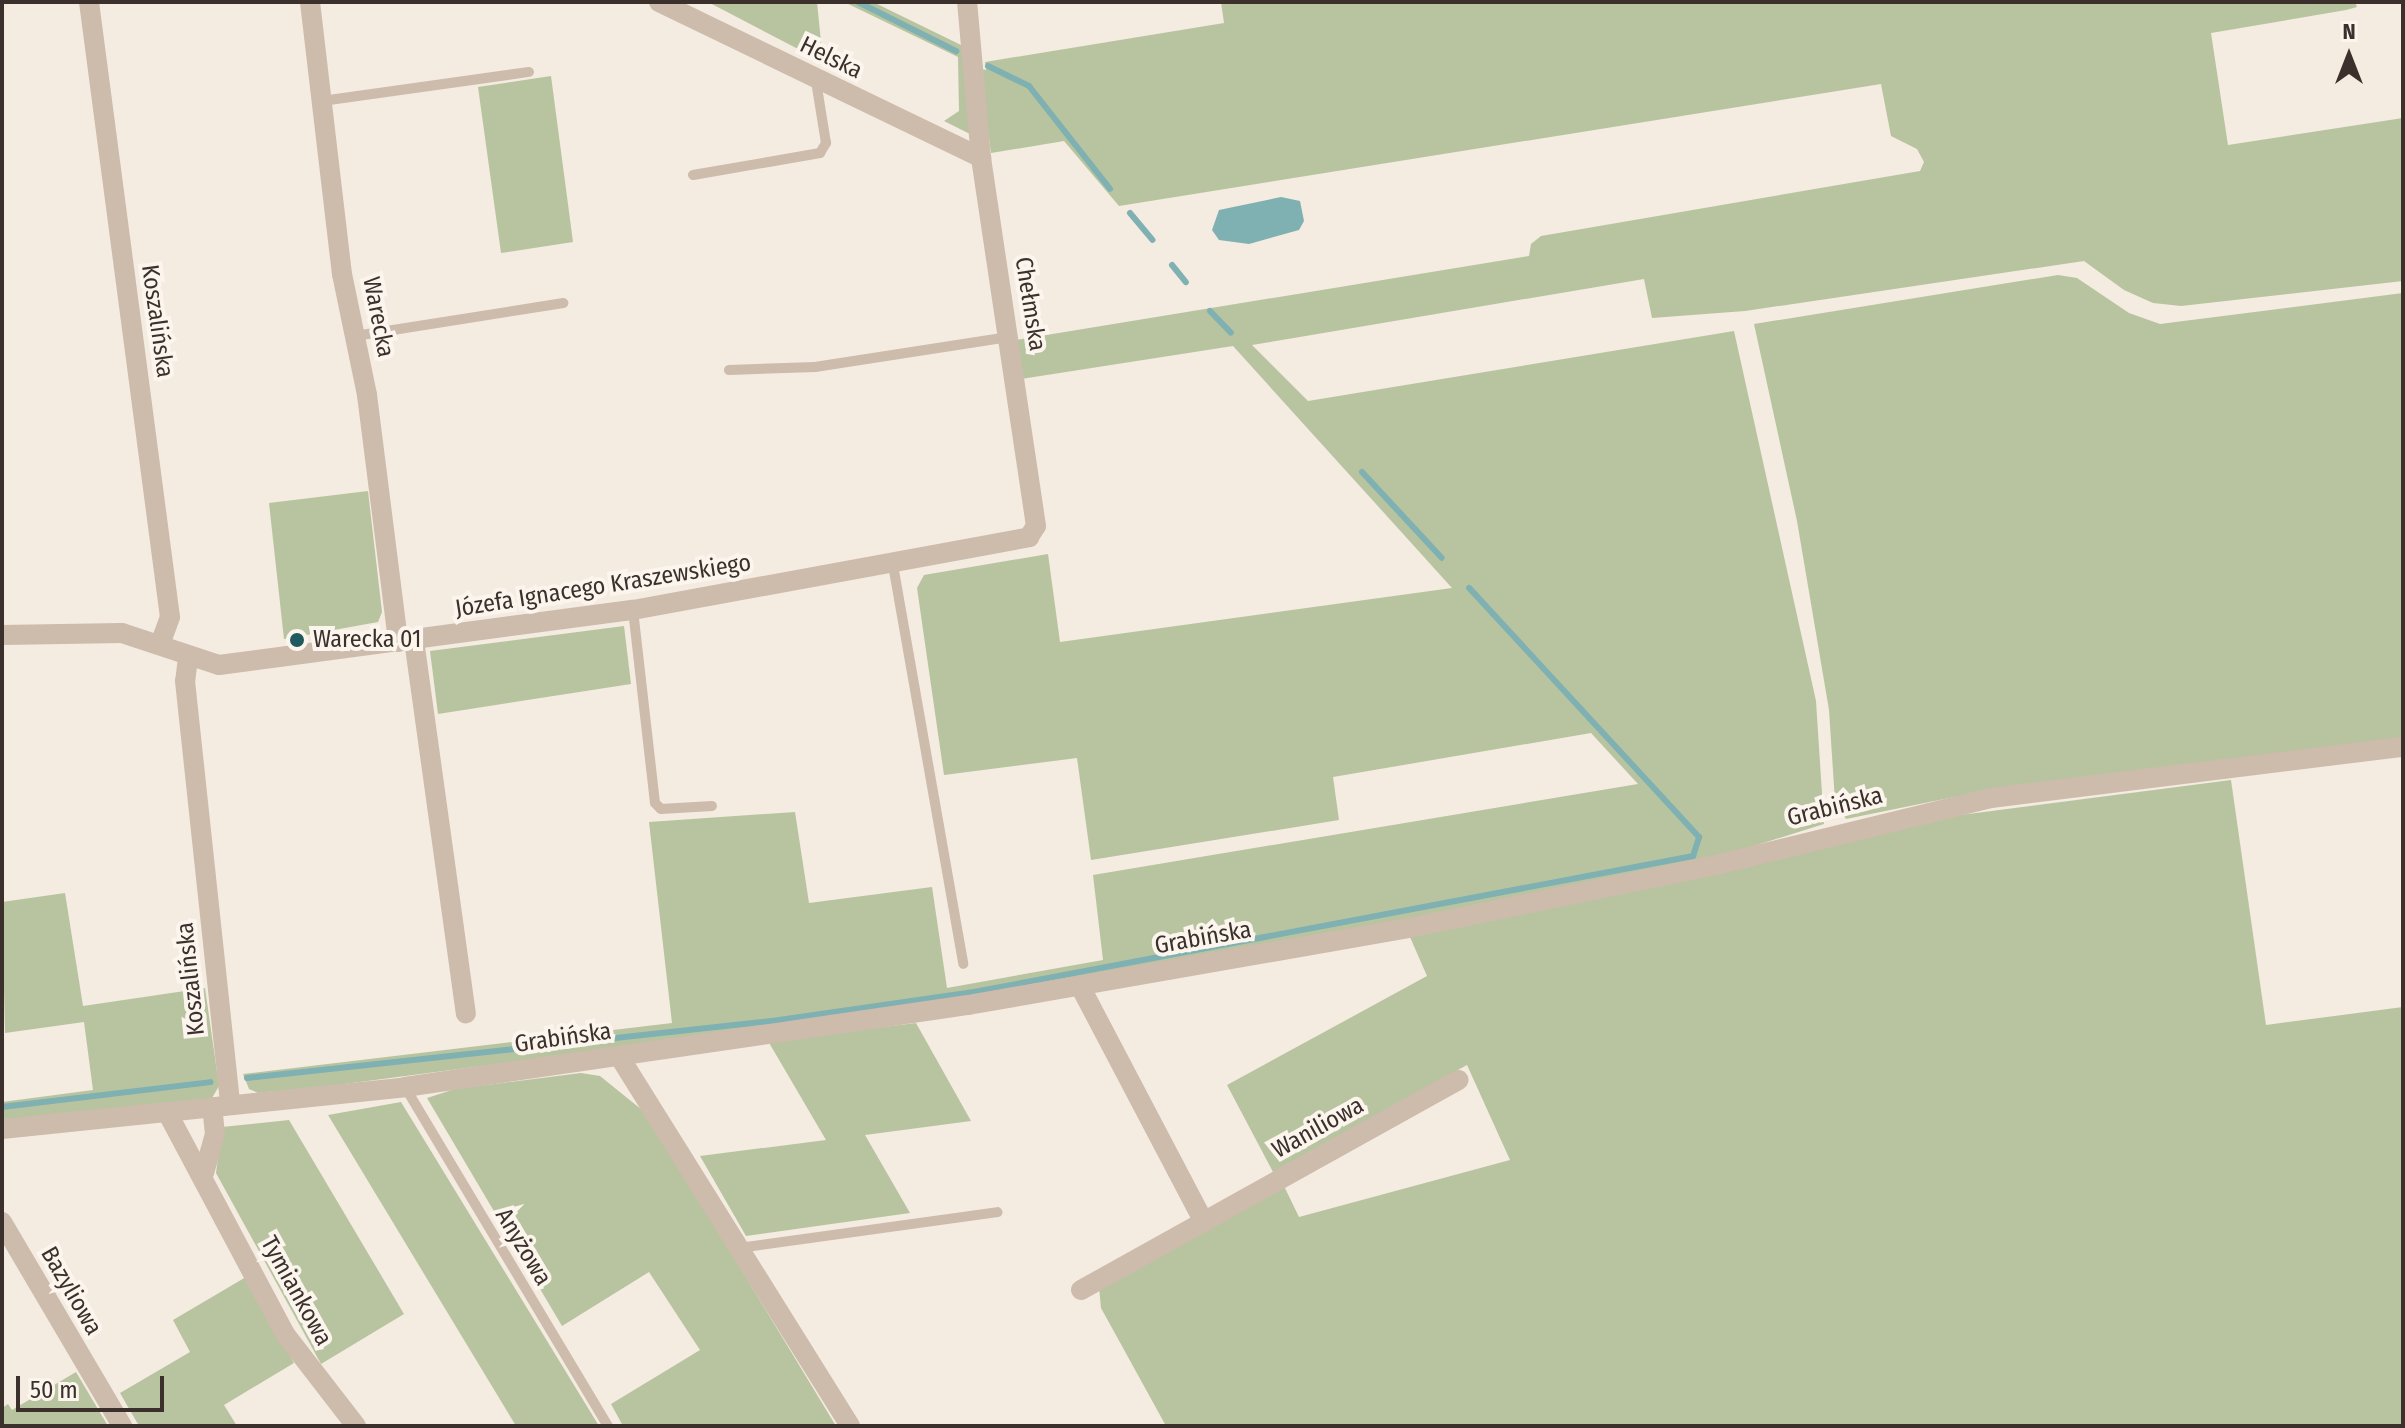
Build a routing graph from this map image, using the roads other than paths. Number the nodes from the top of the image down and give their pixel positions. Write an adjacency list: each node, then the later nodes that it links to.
1 (89, 2): 19 (street, Koszalińska)
2 (310, 2): 7 (street, Warecka)
3 (659, 2): 6 (street, Helska)
4 (967, 2): 8 (street, Chełmska)
5 (529, 72): 7 (lane)
6 (816, 81): 8 (street, Helska); 9 (lane)
7 (322, 101): 11 (street, Warecka)
8 (981, 158): 12 (street, Chełmska)
9 (693, 175)
10 (563, 303): 11 (lane)
11 (355, 336): 18 (street, Warecka)
12 (1009, 337): 13 (lane); 14 (street, Chełmska)
13 (729, 370)
14 (1023, 540): 15 (street, Józefa Ignacego Kraszewskiego)
15 (893, 565): 16 (street, Józefa Ignacego Kraszewskiego); 23 (lane)
16 (633, 610): 18 (street, Józefa Ignacego Kraszewskiego); 22 (lane)
17 (2, 635): 19 (street, Józefa Ignacego Kraszewskiego)
18 (406, 641): 20 (street, Józefa Ignacego Kraszewskiego); 25 (street, Warecka)
19 (160, 644): 20 (street, Józefa Ignacego Kraszewskiego)
20 (188, 658): 29 (street, Koszalińska)
21 (2403, 747): 24 (street, Grabińska)
22 (712, 806)
23 (963, 964)
24 (1080, 986): 26 (street, Grabińska); 35 (street)
25 (466, 1013)
26 (619, 1056): 28 (street, Grabińska); 36 (street)
27 (1458, 1080): 35 (street, Waniliowa)
28 (405, 1087): 29 (street, Grabińska); 40 (lane, Anyżowa)
29 (221, 1105): 30 (street, Grabińska); 32 (street)
30 (167, 1112): 31 (street, Grabińska); 32 (street, Tymiankowa)
31 (2, 1129)
32 (204, 1173): 39 (street, Tymiankowa)
33 (998, 1212): 36 (lane)
34 (2, 1222): 38 (street, Bazyliowa)
35 (1204, 1222): 37 (street, Waniliowa)
36 (739, 1248): 41 (street)
37 (1081, 1290)
38 (122, 1426)
39 (356, 1426)
40 (608, 1426)
41 (850, 1426)

